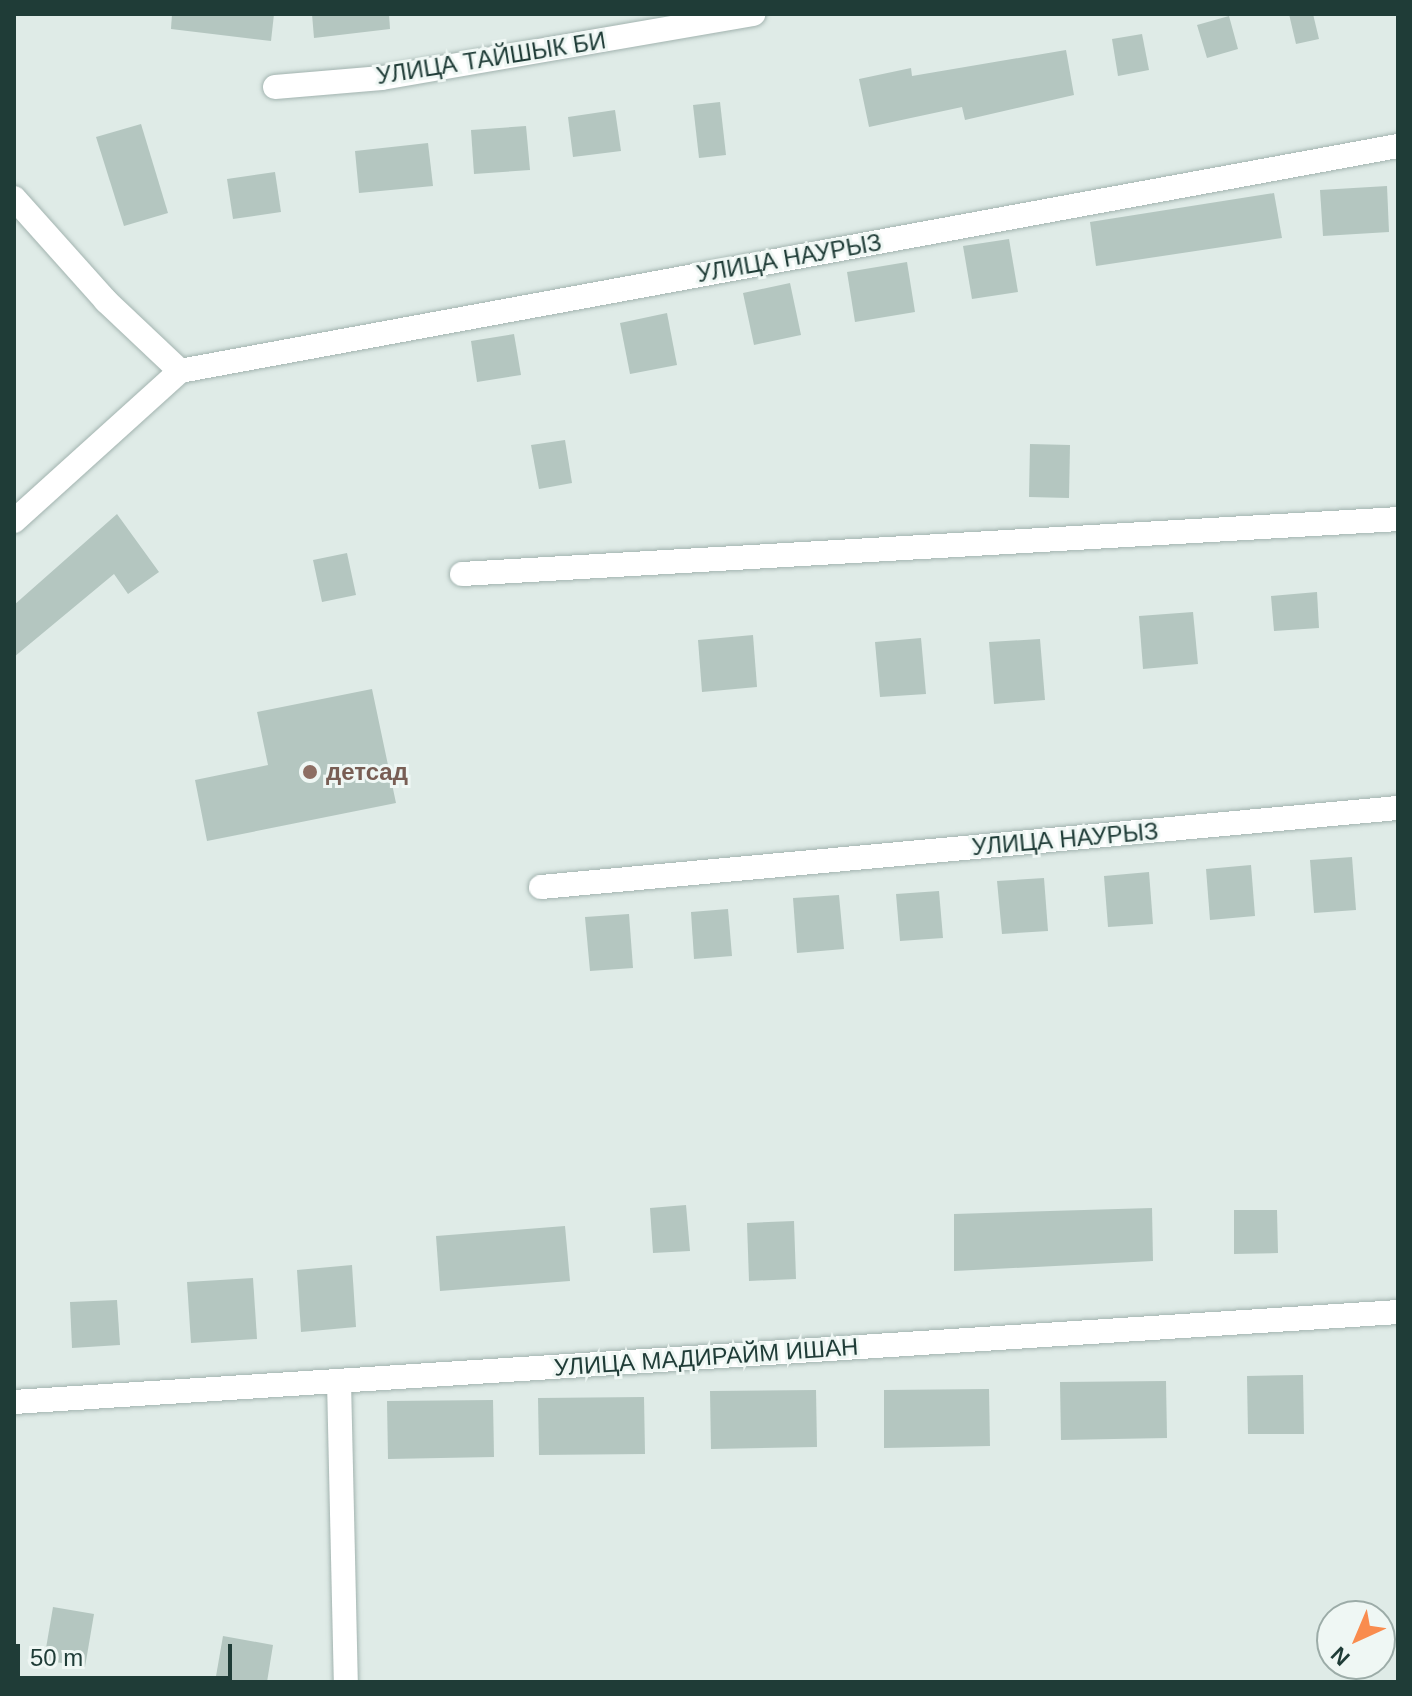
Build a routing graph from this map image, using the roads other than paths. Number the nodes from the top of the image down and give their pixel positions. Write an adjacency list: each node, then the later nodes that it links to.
1 (754, 14): 2 (street, УЛИЦА ТАЙШЫК БИ)
2 (275, 87)
3 (1398, 146): 5 (street, УЛИЦА НАУРЫЗ)
4 (14, 198): 5 (street)
5 (180, 371): 7 (street)
6 (1398, 519): 8 (street)
7 (14, 521)
8 (462, 574)
9 (1398, 808): 10 (street, УЛИЦА НАУРЫЗ)
10 (541, 887)
11 (1398, 1312): 12 (street, УЛИЦА МАДИРАЙМ ИШАН)
12 (339, 1381): 13 (street, УЛИЦА МАДИРАЙМ ИШАН); 14 (street)
13 (14, 1402)
14 (346, 1682)

